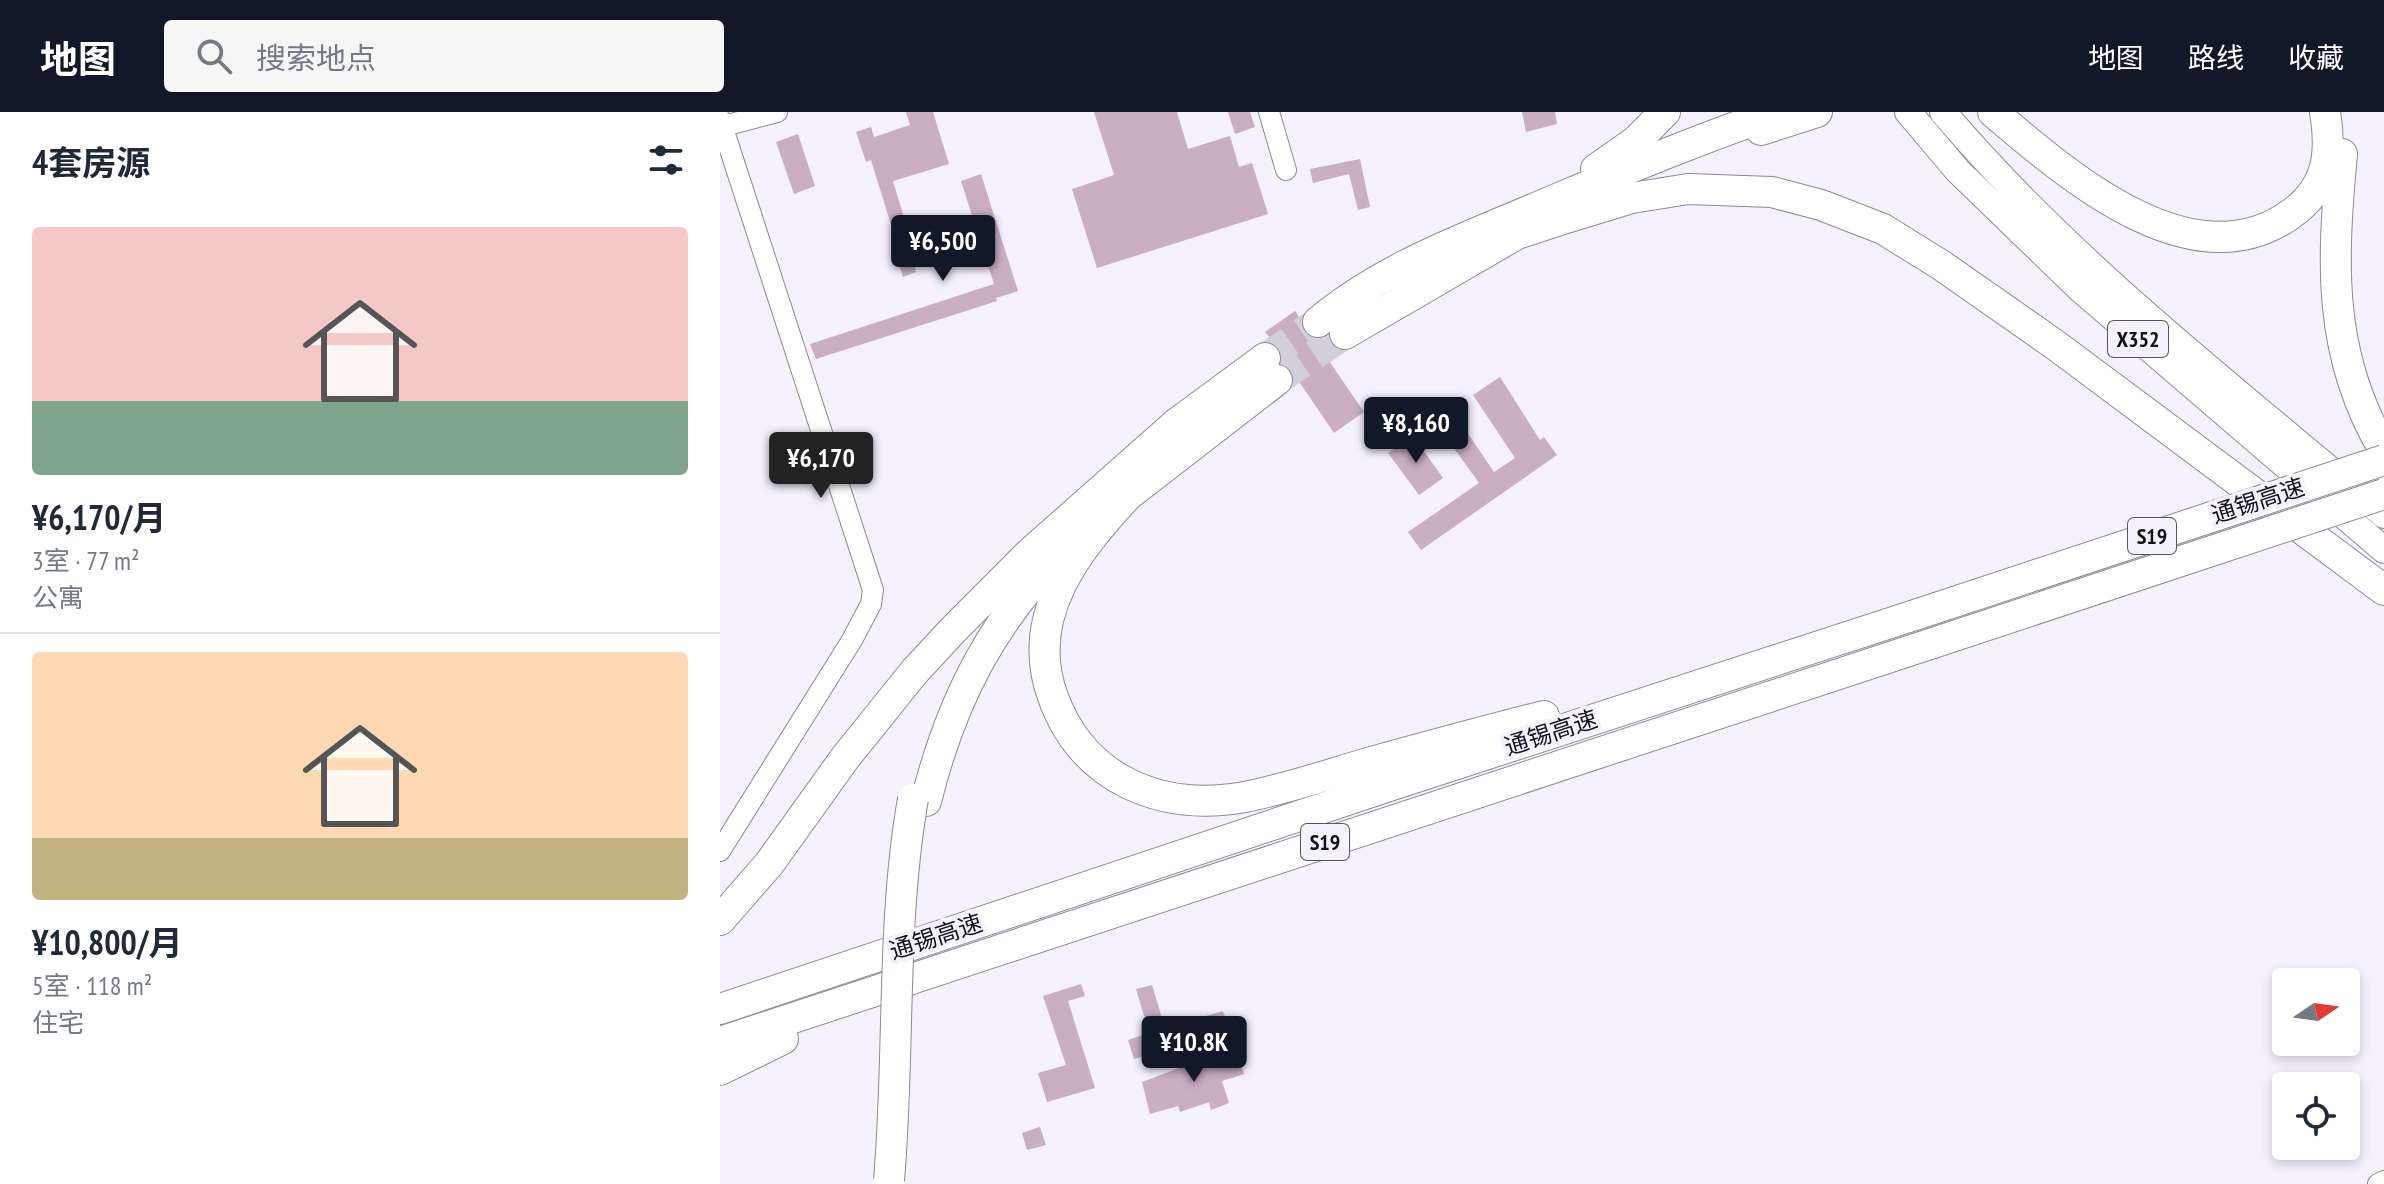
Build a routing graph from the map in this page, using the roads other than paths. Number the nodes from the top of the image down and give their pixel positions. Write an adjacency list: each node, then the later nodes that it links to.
1 (777, 112): 11 (street)
2 (1269, 112): 13 (street)
3 (1665, 112): 14 (highway)
4 (1778, 112): 12 (highway)
5 (1817, 112): 12 (highway)
6 (1908, 112): 22 (main road, X352)
7 (1943, 112): 21 (main road, X352)
8 (1993, 112): 9 (highway)
9 (2325, 112)
10 (2339, 112): 17 (highway)
11 (721, 124): 25 (street)
12 (1693, 150): 14 (highway)
13 (1286, 170)
14 (1511, 228): 15 (highway); 23 (highway)
15 (1331, 328)
16 (1271, 369): 19 (highway)
17 (2384, 450)
18 (2384, 460): 24 (highway, 通锡高速 / S19, bridge)
19 (1118, 490): 24 (highway); 27 (highway); 32 (highway)
20 (2384, 494): 26 (highway, 通锡高速 / S19, bridge)
21 (2384, 515)
22 (2384, 550)
23 (2384, 590)
24 (1798, 652): 28 (highway, 通锡高速 / S19)
25 (720, 851)
26 (1186, 888): 29 (highway, 通锡高速 / S19); 30 (highway)
27 (720, 920)
28 (720, 1009)
29 (720, 1042)
30 (720, 1070)
31 (2384, 1181): 33 (street)
32 (896, 1182)
33 (2378, 1184)

